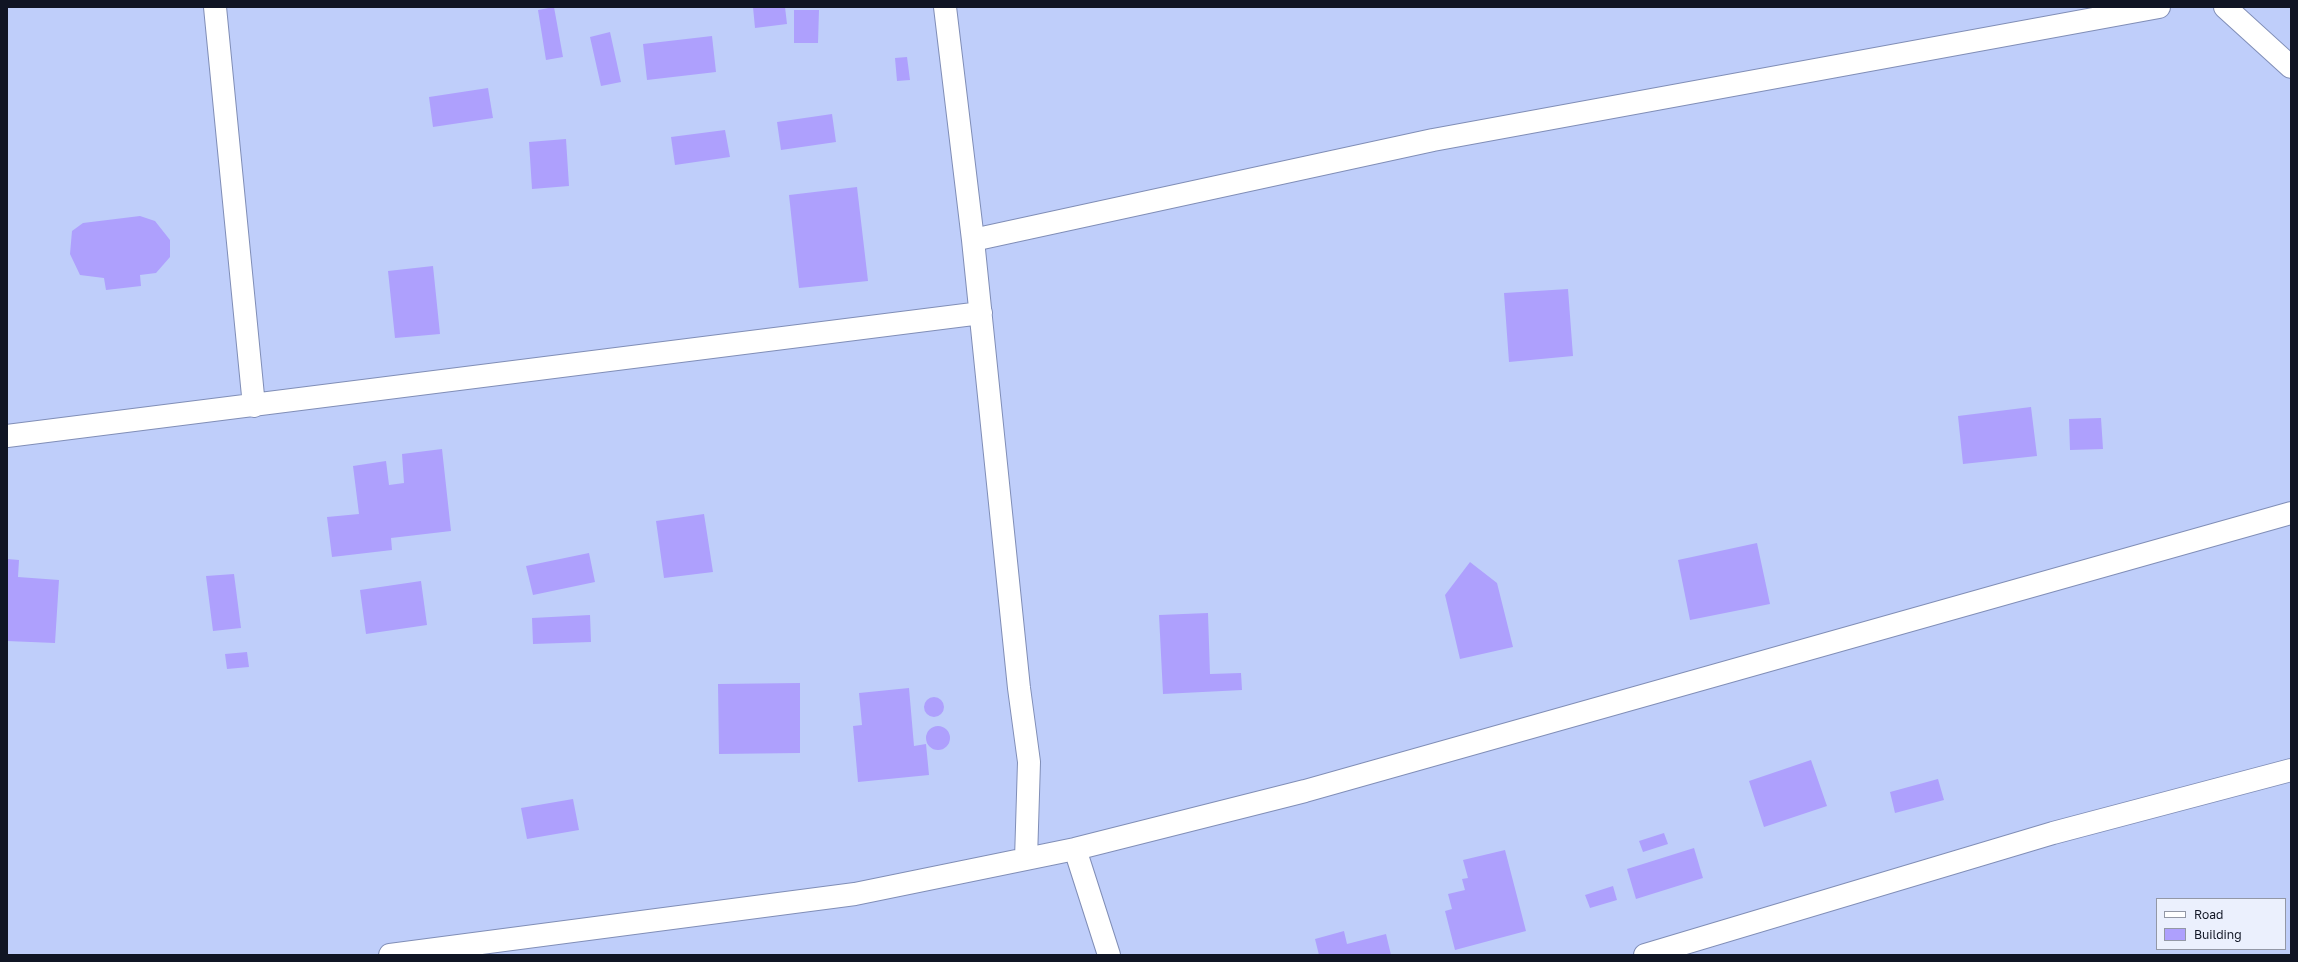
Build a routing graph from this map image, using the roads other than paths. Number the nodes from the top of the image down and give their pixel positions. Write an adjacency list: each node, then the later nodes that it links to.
1 (215, 7): 8 (street)
2 (945, 7): 6 (street)
3 (2159, 7): 6 (street)
4 (2225, 7): 5 (street)
5 (2291, 67)
6 (973, 240): 7 (street)
7 (980, 313): 8 (street); 13 (street)
8 (254, 406): 9 (street)
9 (7, 436)
10 (2291, 513): 12 (street)
11 (2291, 770): 16 (street)
12 (1075, 849): 13 (street); 15 (street)
13 (1026, 859): 14 (street)
14 (390, 955)
15 (1109, 955)
16 (1645, 955)

